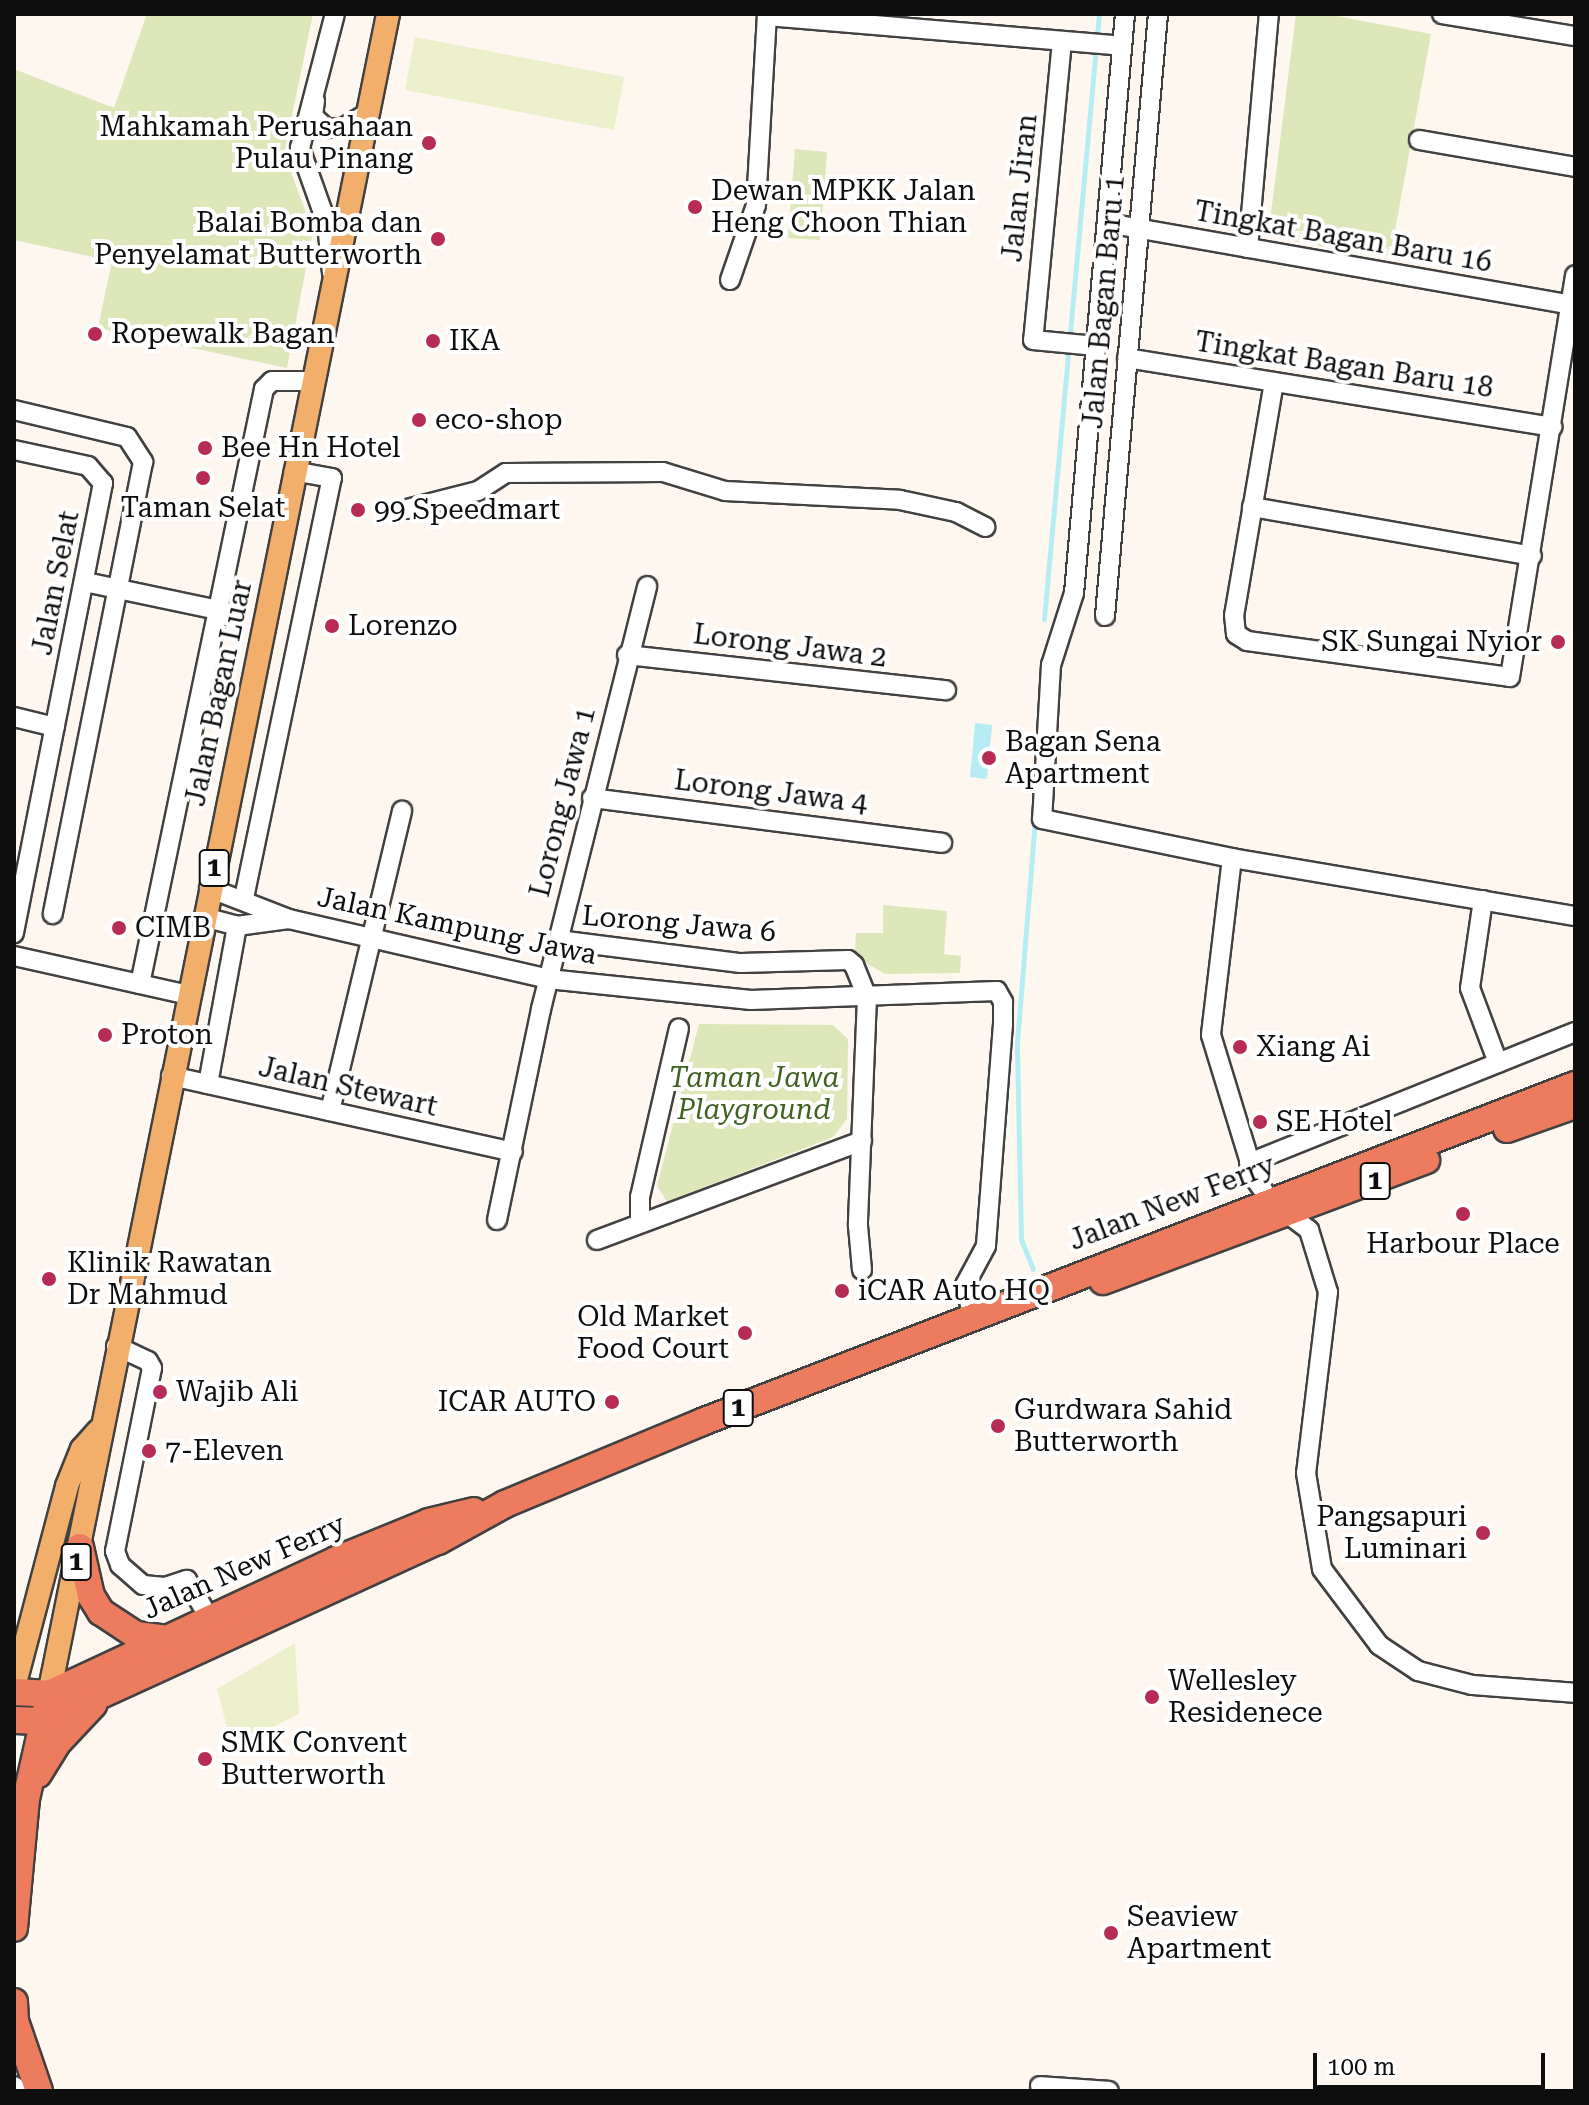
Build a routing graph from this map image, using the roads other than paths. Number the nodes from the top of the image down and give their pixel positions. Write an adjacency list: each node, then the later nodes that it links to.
1 (335, 14): 11 (street)
2 (388, 14): 12 (main road, Jalan Bagan Luar / 1)
3 (1125, 14): 10 (street, Jalan Bagan Baru 1)
4 (1158, 14): 16 (street, Jalan Bagan Baru 1)
5 (1269, 14): 17 (street)
6 (1442, 14): 8 (street)
7 (767, 15): 9 (street); 19 (street)
8 (1575, 36)
9 (1062, 41): 10 (street); 22 (street, Jalan Jiran)
10 (1105, 45): 15 (street, Jalan Bagan Baru 1)
11 (318, 82): 12 (street); 20 (street)
12 (368, 113): 20 (main road, Jalan Bagan Luar / 1)
13 (1419, 140): 14 (street)
14 (1575, 167)
15 (1107, 223): 16 (street, Tingkat Bagan Baru 16); 22 (street, Jalan Bagan Baru 1)
16 (1139, 229): 17 (street, Tingkat Bagan Baru 16); 23 (street, Jalan Bagan Baru 1)
17 (1248, 248): 21 (street, Tingkat Bagan Baru 16)
18 (1575, 275): 21 (street)
19 (730, 280)
20 (333, 282): 24 (main road, Jalan Bagan Luar / 1)
21 (1570, 305): 27 (street)
22 (1096, 346): 37 (street, Jalan Bagan Baru 1)
23 (1127, 358): 25 (street, Tingkat Bagan Baru 18); 38 (street, Jalan Bagan Baru 1)
24 (313, 381): 29 (main road, Jalan Bagan Luar / 1); 39 (street)
25 (1274, 382): 27 (street, Tingkat Bagan Baru 18); 30 (street)
26 (14, 410): 36 (street)
27 (1552, 427): 33 (street)
28 (14, 450): 34 (street, Jalan Selat)
29 (294, 471): 51 (main road, Jalan Bagan Luar / 1); 52 (street)
30 (1252, 507): 33 (street); 33 (street)
31 (407, 509): 32 (street)
32 (985, 527)
33 (1532, 556)
34 (85, 582): 36 (street); 44 (street, Jalan Selat)
35 (647, 586): 41 (street, Lorong Jawa 1)
36 (119, 589): 39 (street); 50 (street)
37 (1074, 593): 38 (street); 48 (street, Jalan Bagan Baru 1)
38 (1106, 596): 40 (street, Jalan Bagan Baru 1)
39 (218, 610): 64 (street)
40 (1105, 616)
41 (627, 655): 42 (street, Lorong Jawa 2); 45 (street, Lorong Jawa 1)
42 (946, 690)
43 (14, 717): 44 (street)
44 (55, 727): 49 (street, Jalan Selat)
45 (592, 798): 47 (street, Lorong Jawa 4); 61 (street, Lorong Jawa 1)
46 (402, 810): 60 (street)
47 (942, 843)
48 (1232, 858): 53 (street); 78 (street)
49 (28, 863): 50 (street); 59 (street, Jalan Selat)
50 (62, 872): 54 (street)
51 (209, 888): 52 (street, Jalan Kampung Jawa); 56 (main road, Jalan Bagan Luar / 1)
52 (244, 898): 57 (street, Jalan Kampung Jawa)
53 (1483, 900): 55 (street); 69 (street)
54 (53, 914)
55 (1575, 916)
56 (204, 917): 58 (street, Jalan Kampung Jawa); 65 (main road, Jalan Bagan Luar / 1)
57 (289, 919): 58 (street, Jalan Kampung Jawa); 60 (street, Jalan Kampung Jawa)
58 (237, 926): 71 (street)
59 (14, 933)
60 (371, 938): 63 (street, Jalan Kampung Jawa); 74 (street)
61 (558, 940): 63 (street, Lorong Jawa 1); 66 (street, Lorong Jawa 6)
62 (14, 956): 64 (street)
63 (548, 979): 66 (street, Jalan Kampung Jawa); 77 (street, Lorong Jawa 1)
64 (140, 984): 65 (street)
65 (188, 995): 70 (main road, Jalan Bagan Luar / 1)
66 (867, 997): 76 (street); 84 (street, Jalan Kampung Jawa)
67 (679, 1028): 81 (street)
68 (1575, 1032): 69 (street, Jalan New Ferry)
69 (1498, 1063): 78 (street, Jalan New Ferry)
70 (171, 1076): 71 (street, Jalan Stewart); 85 (main road, Jalan Bagan Luar / 1)
71 (208, 1084): 74 (street, Jalan Stewart)
72 (1575, 1085): 75 (highway, Jalan New Ferry / 1)
73 (1575, 1105): 75 (highway, Jalan New Ferry / 1)
74 (330, 1111): 77 (street, Jalan Stewart)
75 (1494, 1124): 79 (highway, Jalan New Ferry / 1)
76 (862, 1141): 81 (street); 83 (street)
77 (513, 1152): 80 (street, Lorong Jawa 1)
78 (1249, 1163): 79 (street)
79 (1282, 1207): 84 (highway, Jalan New Ferry / 1); 94 (street)
80 (497, 1220)
81 (640, 1223): 82 (street)
82 (597, 1240)
83 (862, 1270)
84 (974, 1320): 87 (highway, Jalan New Ferry / 1)
85 (116, 1346): 86 (main road, Jalan Bagan Luar / 1); 89 (street)
86 (99, 1430): 88 (main road, Jalan Bagan Luar / 1); 91 (main road, Jalan Bagan Luar / 1)
87 (505, 1504): 89 (highway, Jalan New Ferry / 1); 93 (highway, Jalan New Ferry / 1)
88 (80, 1547): 90 (highway); 95 (main road, Jalan Bagan Luar / 1)
89 (208, 1616): 90 (highway, Jalan New Ferry / 1)
90 (162, 1638): 95 (highway, Jalan New Ferry / 1)
91 (19, 1657): 92 (main road, Jalan Bagan Luar / 1)
92 (14, 1689): 95 (highway, Jalan New Ferry / 1)
93 (112, 1690): 97 (highway, Jalan New Ferry / 1); 98 (highway)
94 (1575, 1693)
95 (49, 1694): 97 (highway, 1)
96 (14, 1720): 97 (highway, Jalan New Ferry / 1)
97 (44, 1721): 98 (highway)
98 (26, 1799): 99 (highway)
99 (16, 1878): 100 (highway)
100 (14, 1928)
101 (14, 2002): 105 (highway)
102 (14, 2086): 104 (street)
103 (1040, 2086): 106 (street)
104 (20, 2091)
105 (39, 2091)
106 (1109, 2091)

